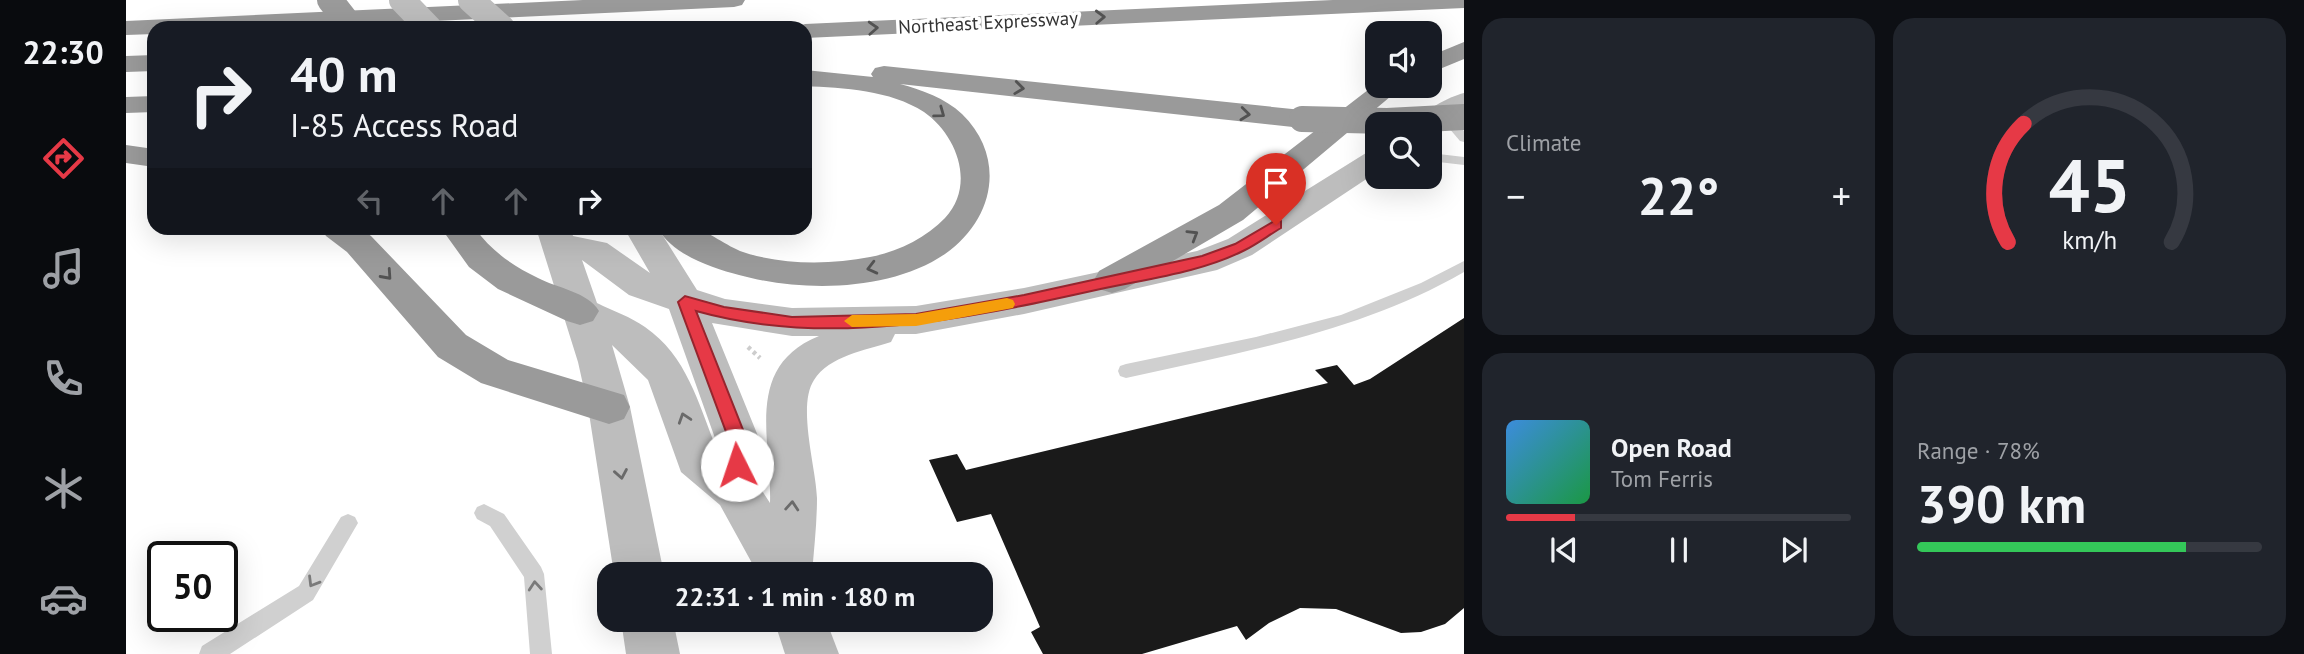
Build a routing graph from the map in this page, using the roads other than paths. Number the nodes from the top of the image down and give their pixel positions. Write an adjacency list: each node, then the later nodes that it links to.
1 (330, 0): 7 (highway, bridge)
2 (402, 0): 8 (main road, bridge)
3 (471, 0): 9 (main road, bridge)
4 (734, 0): 6 (highway)
5 (1464, 1): 12 (highway, Northeast Expressway, one-way to 5)
6 (278, 21)
7 (346, 21)
8 (422, 21)
9 (494, 21)
10 (147, 27): 11 (highway)
11 (126, 28)
12 (812, 31)
13 (1464, 50): 14 (highway)
14 (1442, 60)
15 (147, 63): 16 (highway)
16 (126, 64)
17 (812, 76): 22 (highway, one-way to 22, bridge)
18 (812, 77): 32 (highway, one-way to 32)
19 (1374, 98): 35 (highway, one-way to 19)
20 (147, 104): 21 (highway)
21 (126, 105)
22 (1450, 114): 23 (lane)
23 (1464, 138)
24 (126, 154): 25 (highway)
25 (147, 157)
26 (1442, 158): 27 (lane)
27 (1464, 161)
28 (1365, 167): 35 (main road)
29 (347, 235): 40 (highway, one-way to 40)
30 (462, 235): 37 (highway)
31 (645, 235): 36 (main road)
32 (685, 235)
33 (557, 236): 36 (main road); 37 (main road)
34 (1464, 266): 39 (lane)
35 (1112, 280): 38 (main road)
36 (685, 302): 38 (main road); 41 (main road)
37 (580, 311): 40 (main road); 41 (main road, one-way to 37)
38 (916, 320): 46 (main road, one-way to 38)
39 (1126, 371)
40 (609, 407): 44 (main road, one-way to 44)
41 (736, 490): 45 (main road)
42 (484, 513): 49 (lane, one-way to 42)
43 (348, 523): 48 (lane, one-way to 48)
44 (637, 562)
45 (779, 562)
46 (787, 562)
47 (804, 632): 50 (main road)
48 (210, 654)
49 (541, 654)
50 (811, 654)

